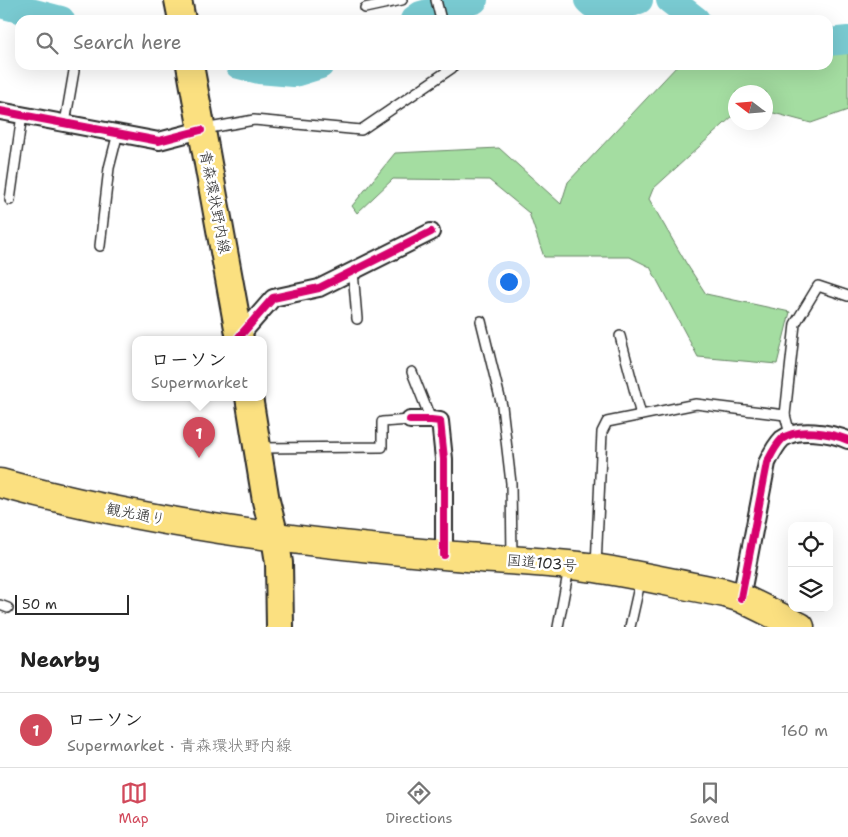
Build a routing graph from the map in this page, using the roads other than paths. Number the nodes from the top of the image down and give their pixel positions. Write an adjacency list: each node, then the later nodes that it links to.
1 (402, 0): 3 (lane)
2 (436, 0): 4 (lane)
3 (365, 8)
4 (440, 15)
5 (191, 70): 11 (main road, 青森環状野内線)
6 (449, 70): 11 (lane)
7 (74, 71): 10 (lane)
8 (0, 111): 9 (street)
9 (22, 115): 10 (street); 13 (lane)
10 (64, 123): 12 (street)
11 (201, 130): 12 (street); 20 (main road, 青森環状野内線)
12 (118, 133): 15 (lane)
13 (10, 200)
14 (431, 232): 16 (street)
15 (100, 246)
16 (353, 270): 18 (lane); 21 (street)
17 (848, 296): 26 (lane)
18 (357, 319)
19 (481, 321): 35 (lane)
20 (239, 336)
21 (241, 336)
22 (620, 336): 25 (lane)
23 (412, 372): 28 (lane)
24 (250, 401): 31 (main road)
25 (641, 415): 26 (lane); 37 (lane)
26 (785, 415): 29 (lane)
27 (410, 420): 28 (street); 31 (lane)
28 (430, 420): 34 (street)
29 (790, 434): 30 (street); 39 (street)
30 (848, 440)
31 (257, 448): 33 (main road)
32 (0, 483): 33 (highway, 観光通り)
33 (275, 537): 34 (highway, 国道103号); 41 (main road)
34 (444, 555): 35 (highway, 国道103号)
35 (512, 560): 36 (highway, 国道103号)
36 (569, 565): 37 (highway, 国道103号); 42 (lane)
37 (596, 568): 38 (highway, 国道103号)
38 (641, 577): 39 (highway, 国道103号); 43 (lane)
39 (740, 598): 40 (highway, 国道103号)
40 (790, 625)
41 (280, 627)
42 (558, 627)
43 (630, 627)

